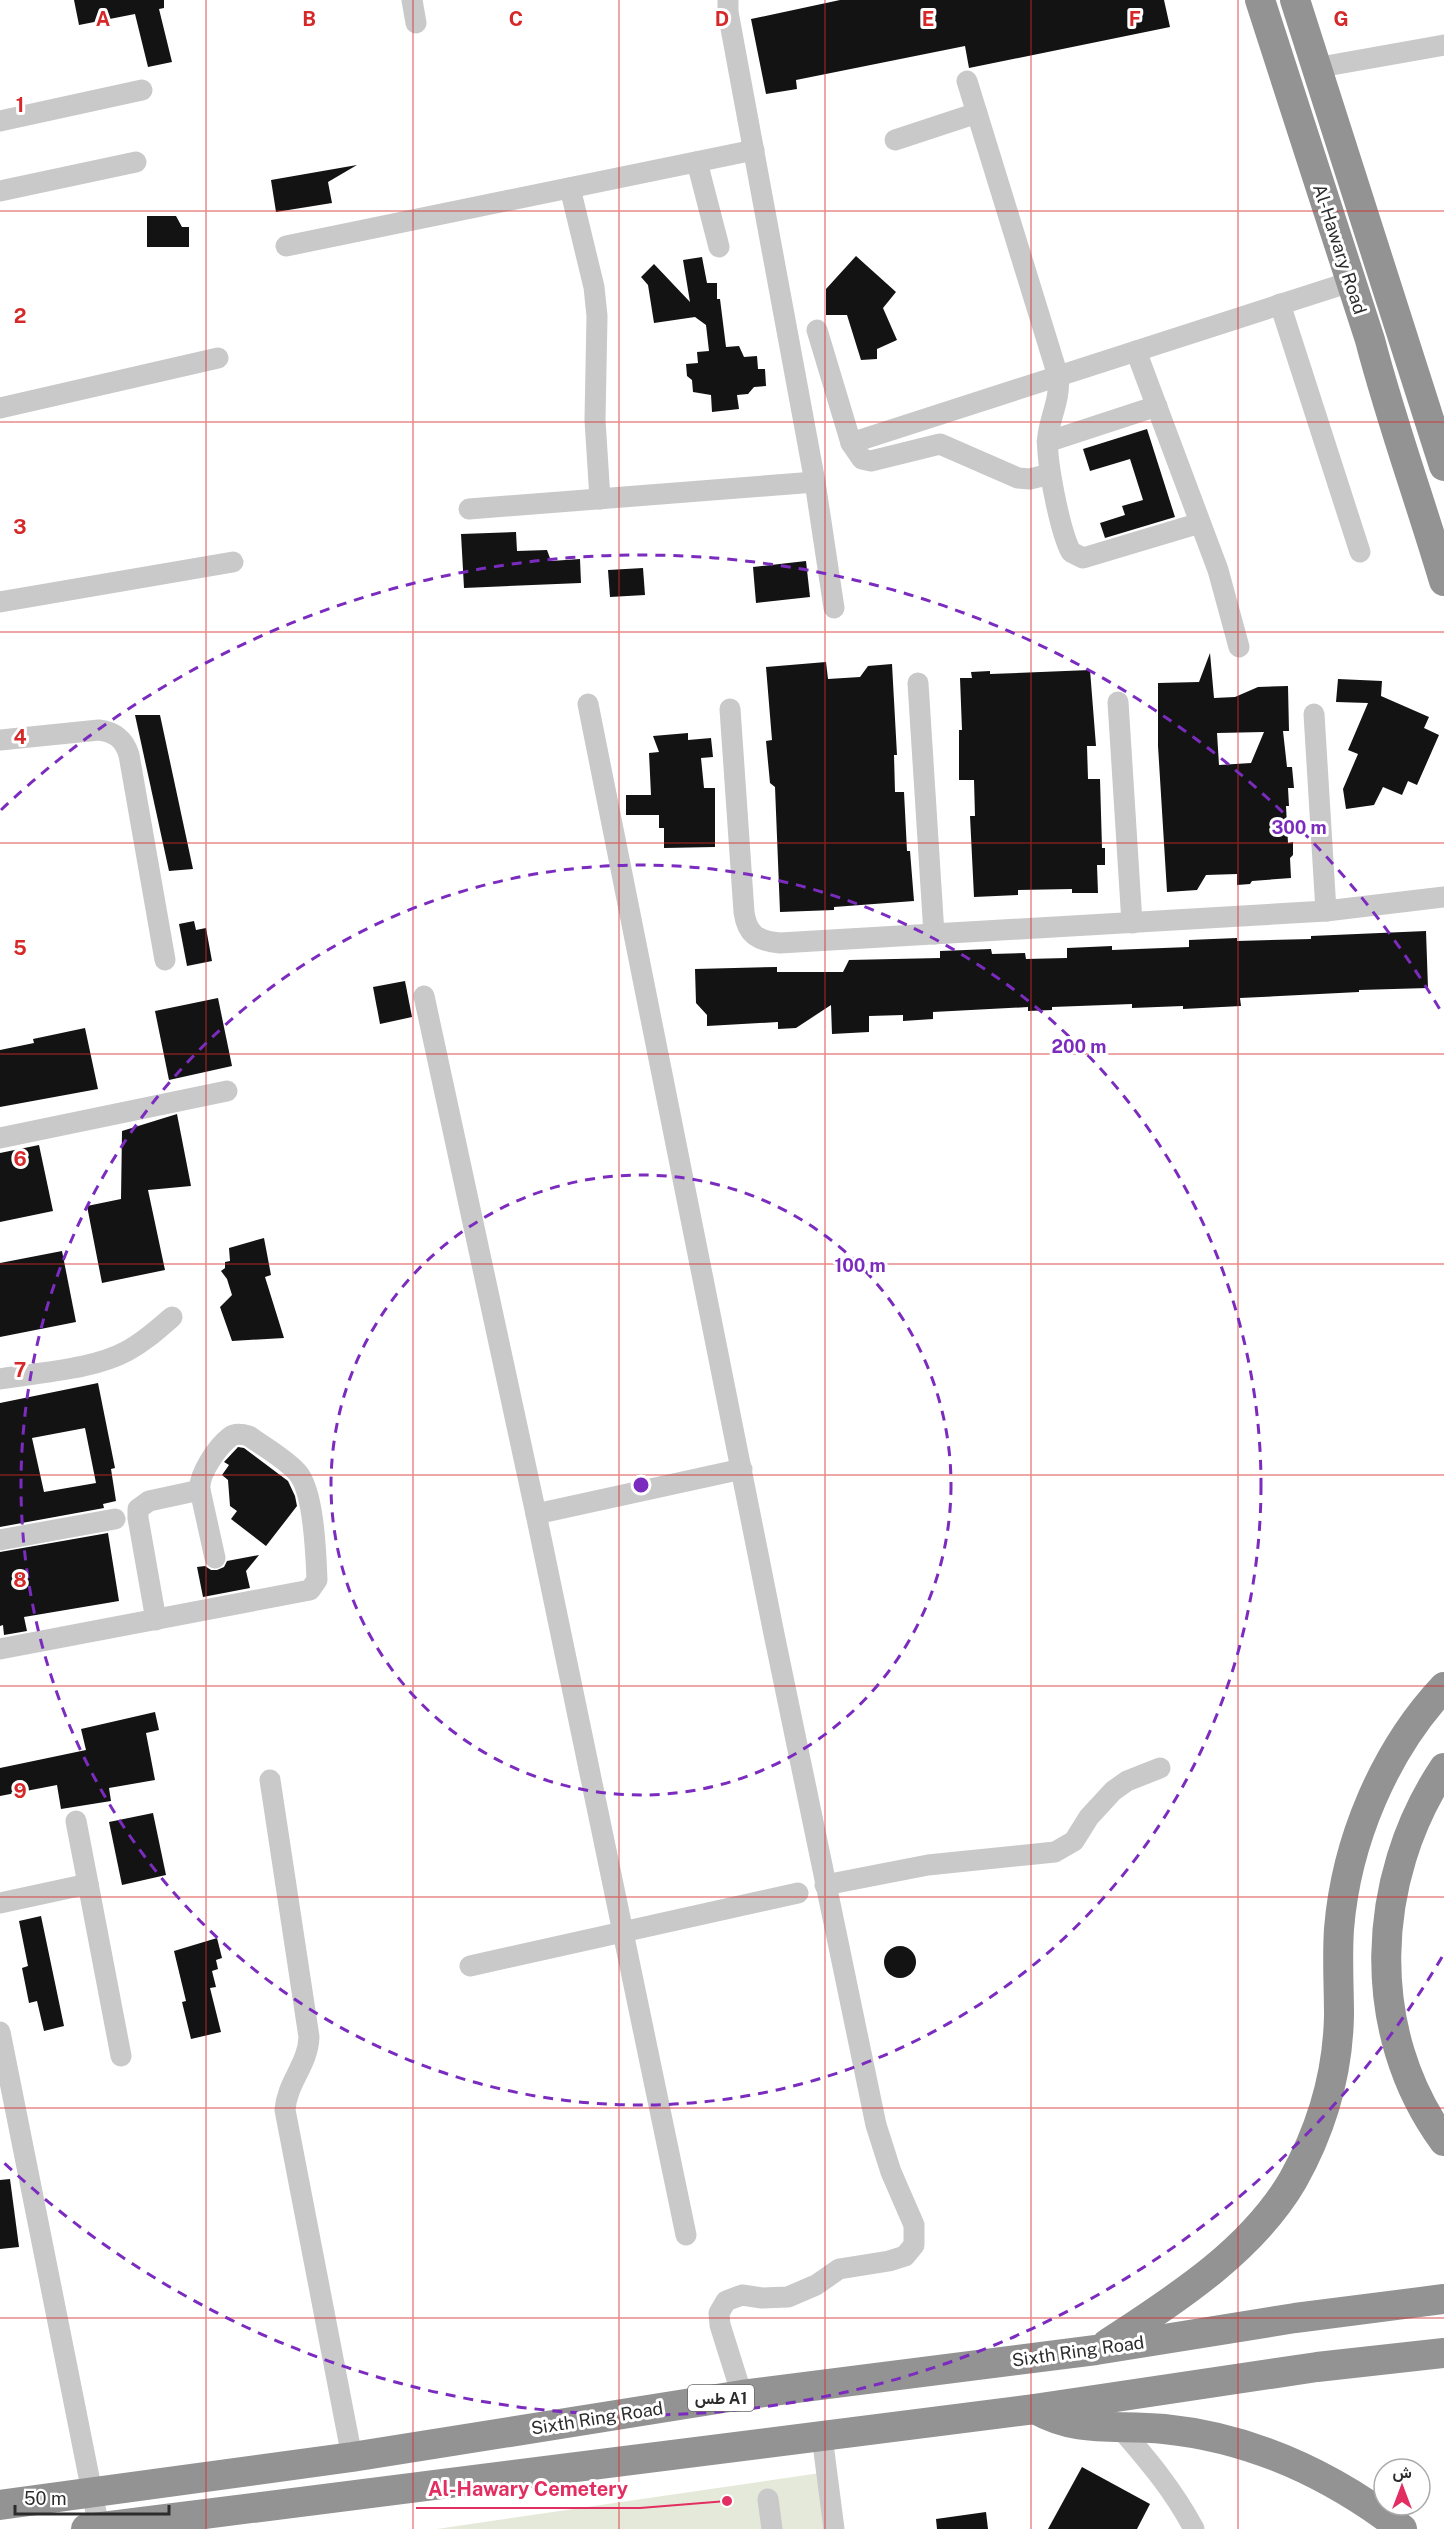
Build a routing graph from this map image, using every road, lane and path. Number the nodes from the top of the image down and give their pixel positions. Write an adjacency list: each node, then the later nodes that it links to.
1 (412, 0): 5 (street)
2 (728, 0): 13 (street)
3 (1260, 0): 20 (highway, Al-Hawary Road)
4 (1295, 0): 7 (highway, Al-Hawary Road)
5 (416, 23)
6 (1444, 45): 7 (street)
7 (1315, 68): 30 (highway, Al-Hawary Road)
8 (967, 81): 10 (street)
9 (142, 90): 11 (street)
10 (978, 113): 12 (street); 25 (street)
11 (0, 122)
12 (895, 140)
13 (754, 150): 15 (street); 32 (street)
14 (136, 162): 17 (street)
15 (697, 162): 16 (street); 19 (street)
16 (570, 188): 18 (street); 33 (street)
17 (0, 191)
18 (286, 246)
19 (719, 247)
20 (1350, 282): 21 (street); 38 (highway, Al-Hawary Road)
21 (1280, 304): 23 (street); 36 (street)
22 (817, 330): 29 (street)
23 (1136, 351): 25 (street); 26 (street)
24 (218, 358): 27 (street)
25 (1058, 376): 28 (street); 29 (street)
26 (1157, 406): 28 (street); 35 (street)
27 (0, 408)
28 (1047, 441): 31 (street)
29 (851, 442): 31 (street)
30 (1444, 466)
31 (1050, 474): 35 (street)
32 (815, 482): 33 (street); 40 (street)
33 (600, 499): 34 (street)
34 (469, 509)
35 (1200, 523): 41 (street)
36 (1360, 552)
37 (233, 562): 39 (street)
38 (1444, 581)
39 (0, 602)
40 (834, 608)
41 (1239, 647)
42 (918, 683): 51 (street)
43 (1118, 702): 50 (street)
44 (588, 704): 58 (street)
45 (730, 709): 51 (street)
46 (1314, 714): 49 (street)
47 (0, 740): 52 (street)
48 (1444, 897): 49 (street)
49 (1326, 911): 50 (street)
50 (1132, 922): 51 (street)
51 (934, 934)
52 (165, 960)
53 (424, 996): 60 (street)
54 (227, 1090): 55 (street)
55 (0, 1138)
56 (172, 1317): 57 (street)
57 (0, 1379)
58 (742, 1469): 60 (street); 72 (street)
59 (200, 1490): 63 (street); 64 (street); 64 (street)
60 (536, 1514): 75 (street)
61 (115, 1519): 62 (street)
62 (0, 1540)
63 (215, 1558)
64 (156, 1620): 65 (street)
65 (0, 1649)
66 (1444, 1688): 82 (highway)
67 (1160, 1768): 72 (street)
68 (1444, 1768): 79 (highway)
69 (270, 1780): 88 (street)
70 (76, 1821): 71 (street)
71 (88, 1884): 74 (street); 78 (street)
72 (825, 1885): 84 (street)
73 (798, 1893): 75 (street)
74 (0, 1903)
75 (624, 1932): 76 (street); 80 (street)
76 (470, 1966)
77 (0, 2032): 89 (street)
78 (121, 2056)
79 (1444, 2141)
80 (686, 2235)
81 (1444, 2299): 82 (highway, Sixth Ring Road / طس A1)
82 (1096, 2350): 84 (highway, Sixth Ring Road / طس A1)
83 (1444, 2353): 85 (highway)
84 (742, 2395): 88 (highway, Sixth Ring Road / طس A1)
85 (1035, 2409): 86 (highway); 87 (highway)
86 (1120, 2428): 95 (street); 96 (highway)
87 (822, 2436): 92 (highway); 94 (street)
88 (352, 2457): 89 (highway, Sixth Ring Road / طس A1)
89 (93, 2493): 91 (highway, Sixth Ring Road / طس A1); 92 (street)
90 (768, 2499): 93 (street)
91 (0, 2505)
92 (93, 2528)
93 (772, 2529)
94 (834, 2529)
95 (1194, 2529)
96 (1402, 2529)

